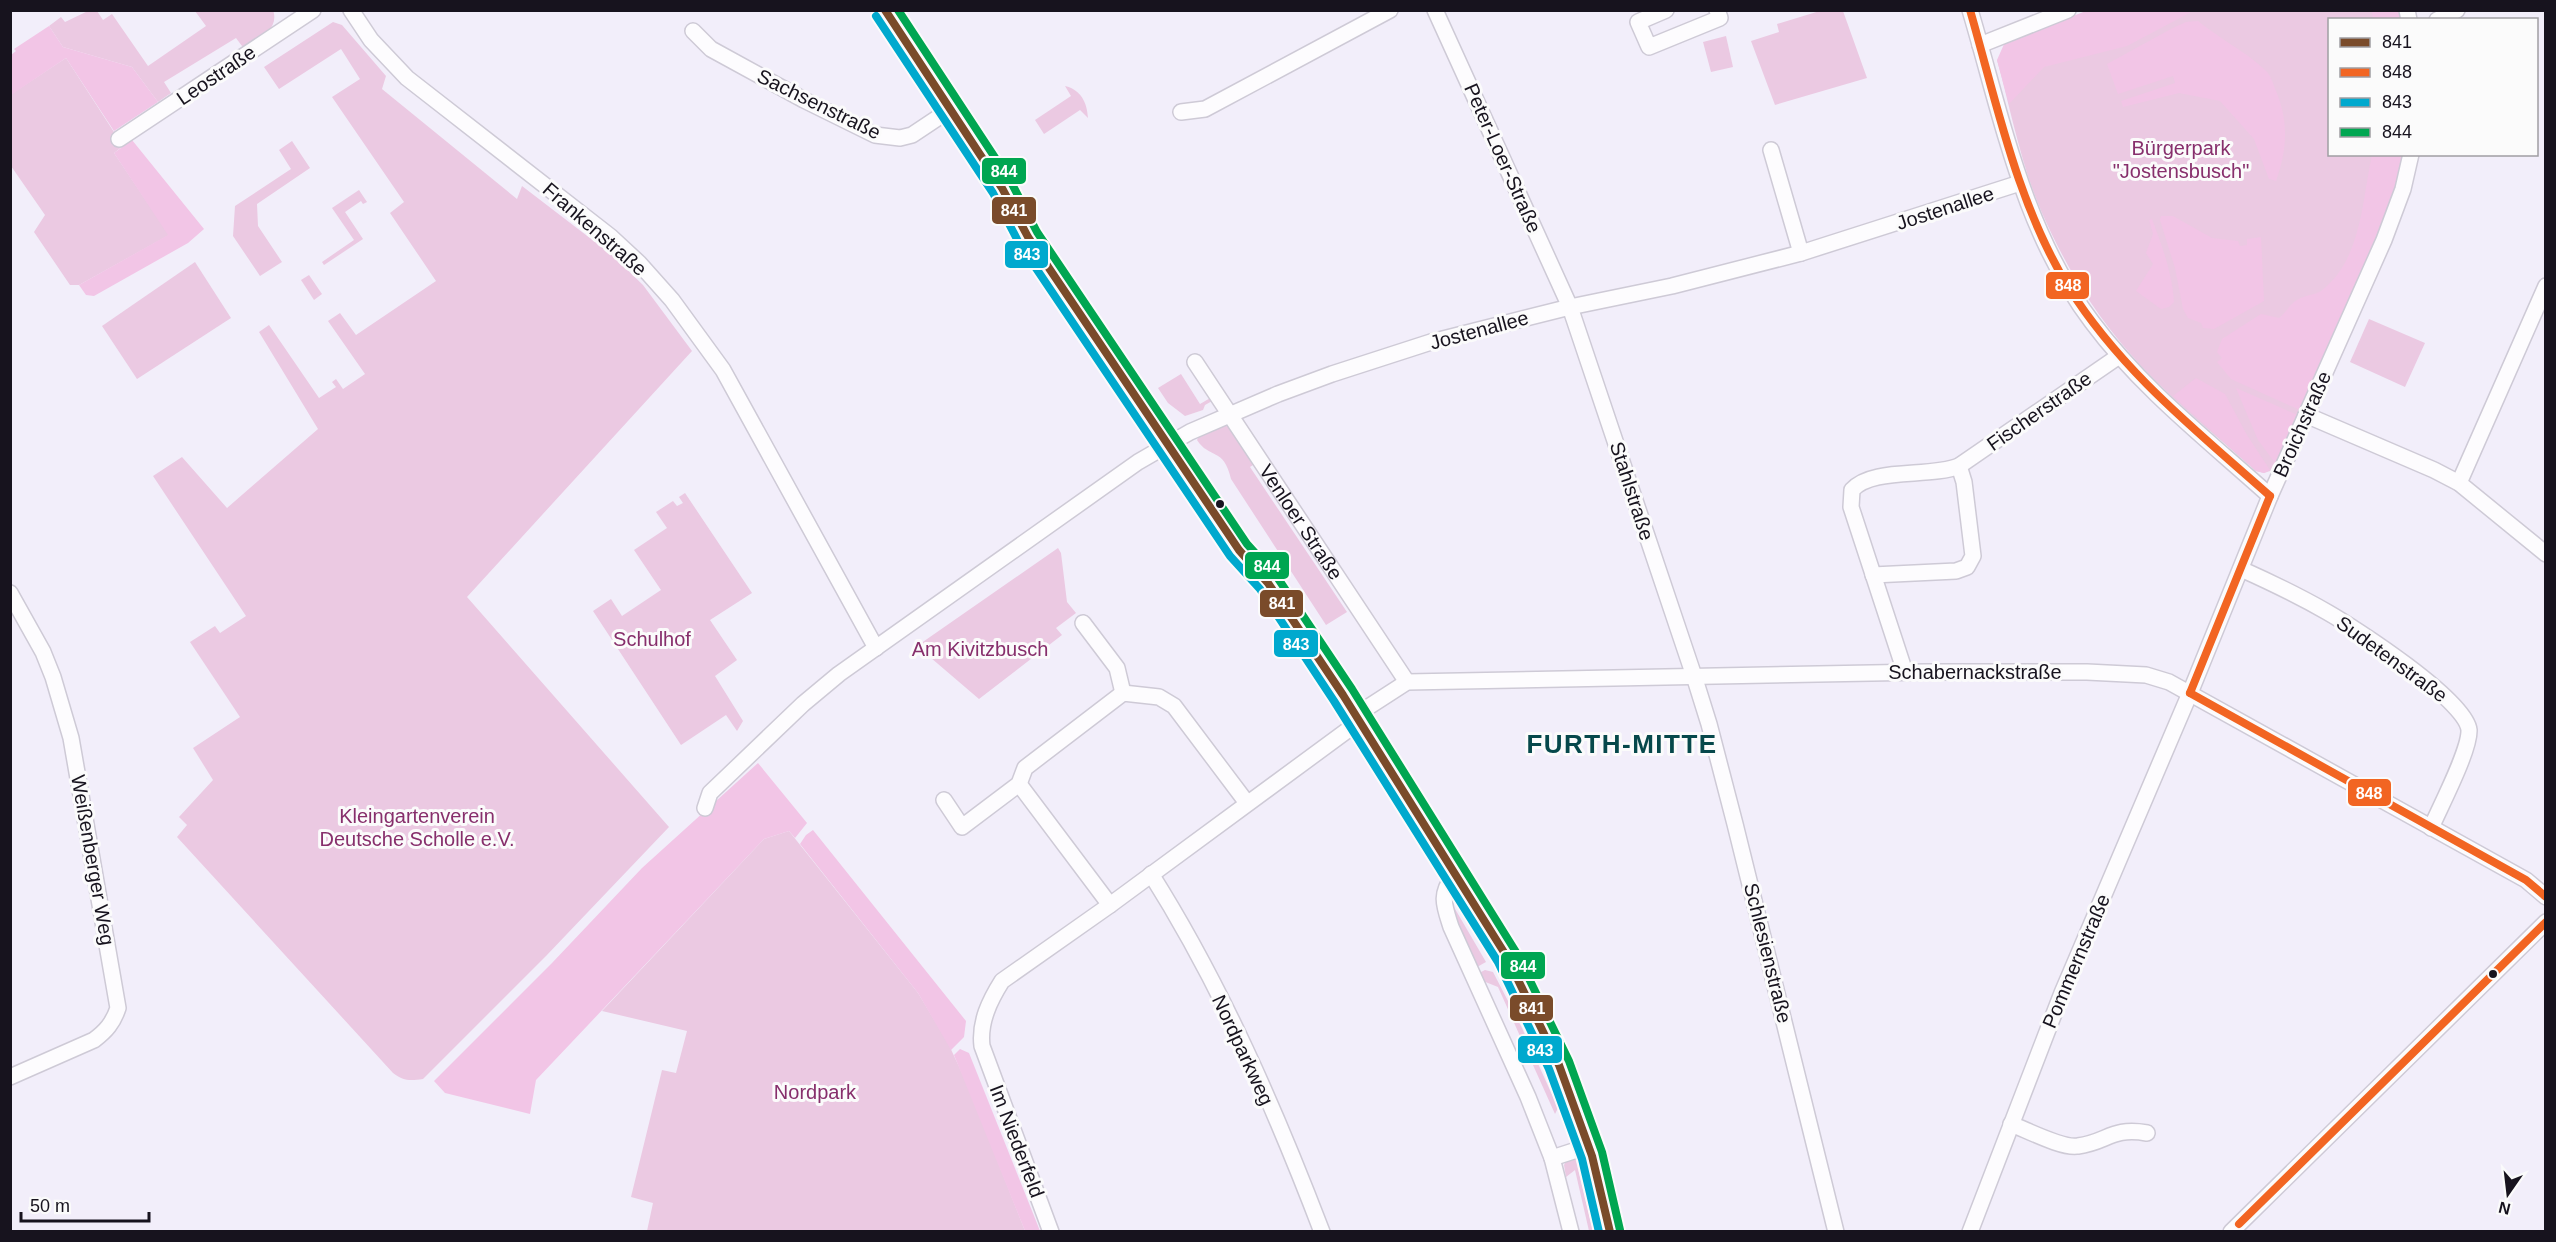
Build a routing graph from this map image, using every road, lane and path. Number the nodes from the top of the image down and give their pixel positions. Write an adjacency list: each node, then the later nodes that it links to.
1 (313, 10): 16 (street, Leostraße)
2 (351, 10): 36 (street, Frankenstraße)
3 (885, 10): 14 (main road)
4 (1390, 10): 15 (street)
5 (1435, 10): 22 (street, Peter-Loer-Straße)
6 (1666, 10): 7 (street)
7 (1717, 10)
8 (1970, 10): 13 (street)
9 (2068, 10): 13 (street)
10 (2457, 10): 11 (street)
11 (2441, 18)
12 (693, 31): 14 (street, Sachsenstraße)
13 (1980, 45): 19 (street)
14 (951, 109): 27 (main road)
15 (1181, 112)
16 (119, 139)
17 (1771, 150): 20 (street)
18 (2411, 156): 26 (street, Broichstraße)
19 (2020, 183): 20 (street, Jostenallee); 23 (street)
20 (1801, 253): 22 (street, Jostenallee)
21 (2546, 286): 29 (street)
22 (1570, 307): 25 (street, Jostenallee); 38 (street, Stahlstraße)
23 (2119, 356): 28 (street, Fischerstraße); 30 (street)
24 (1195, 362): 25 (street, Venloer Straße)
25 (1229, 414): 27 (street, Jostenallee); 39 (street, Venloer Straße)
26 (2306, 415): 29 (street); 30 (street, Broichstraße)
27 (1167, 444): 36 (street); 42 (main road)
28 (1959, 466): 33 (street); 33 (street, Fischerstraße)
29 (2458, 483): 31 (street)
30 (2270, 496): 32 (street, Broichstraße)
31 (2546, 554)
32 (2241, 569): 41 (street, Broichstraße); 47 (street, Sudetenstraße)
33 (1873, 575): 37 (street, Fischerstraße)
34 (10, 593): 53 (street, Weißenberger Weg)
35 (1083, 623): 40 (street)
36 (876, 648): 46 (street)
37 (1905, 672): 38 (street, Schabernackstraße); 41 (street, Schabernackstraße)
38 (1694, 676): 39 (street, Schabernackstraße); 63 (street, Schlesienstraße)
39 (1407, 682): 42 (street)
40 (1123, 693): 43 (street); 45 (street)
41 (2190, 693): 47 (street, Schabernackstraße); 54 (street, Pommernstraße)
42 (1358, 718): 45 (street); 49 (main road)
43 (1019, 784): 44 (street); 51 (street)
44 (944, 800)
45 (1247, 803): 48 (street)
46 (705, 808)
47 (2431, 828): 50 (street, Schabernackstraße)
48 (1151, 874): 51 (street); 60 (street, Nordparkweg)
49 (1454, 875): 56 (main road); 57 (street)
50 (2546, 897)
51 (1110, 905): 59 (street, Im Niederfeld)
52 (2546, 922): 58 (street)
53 (10, 1077)
54 (2011, 1124): 55 (street); 64 (street, Pommernstraße)
55 (2147, 1133)
56 (1589, 1146): 57 (street); 62 (main road)
57 (1552, 1158): 61 (street)
58 (2239, 1229)
59 (1051, 1232)
60 (1322, 1232)
61 (1571, 1232)
62 (1610, 1232)
63 (1836, 1232)
64 (1970, 1232)

